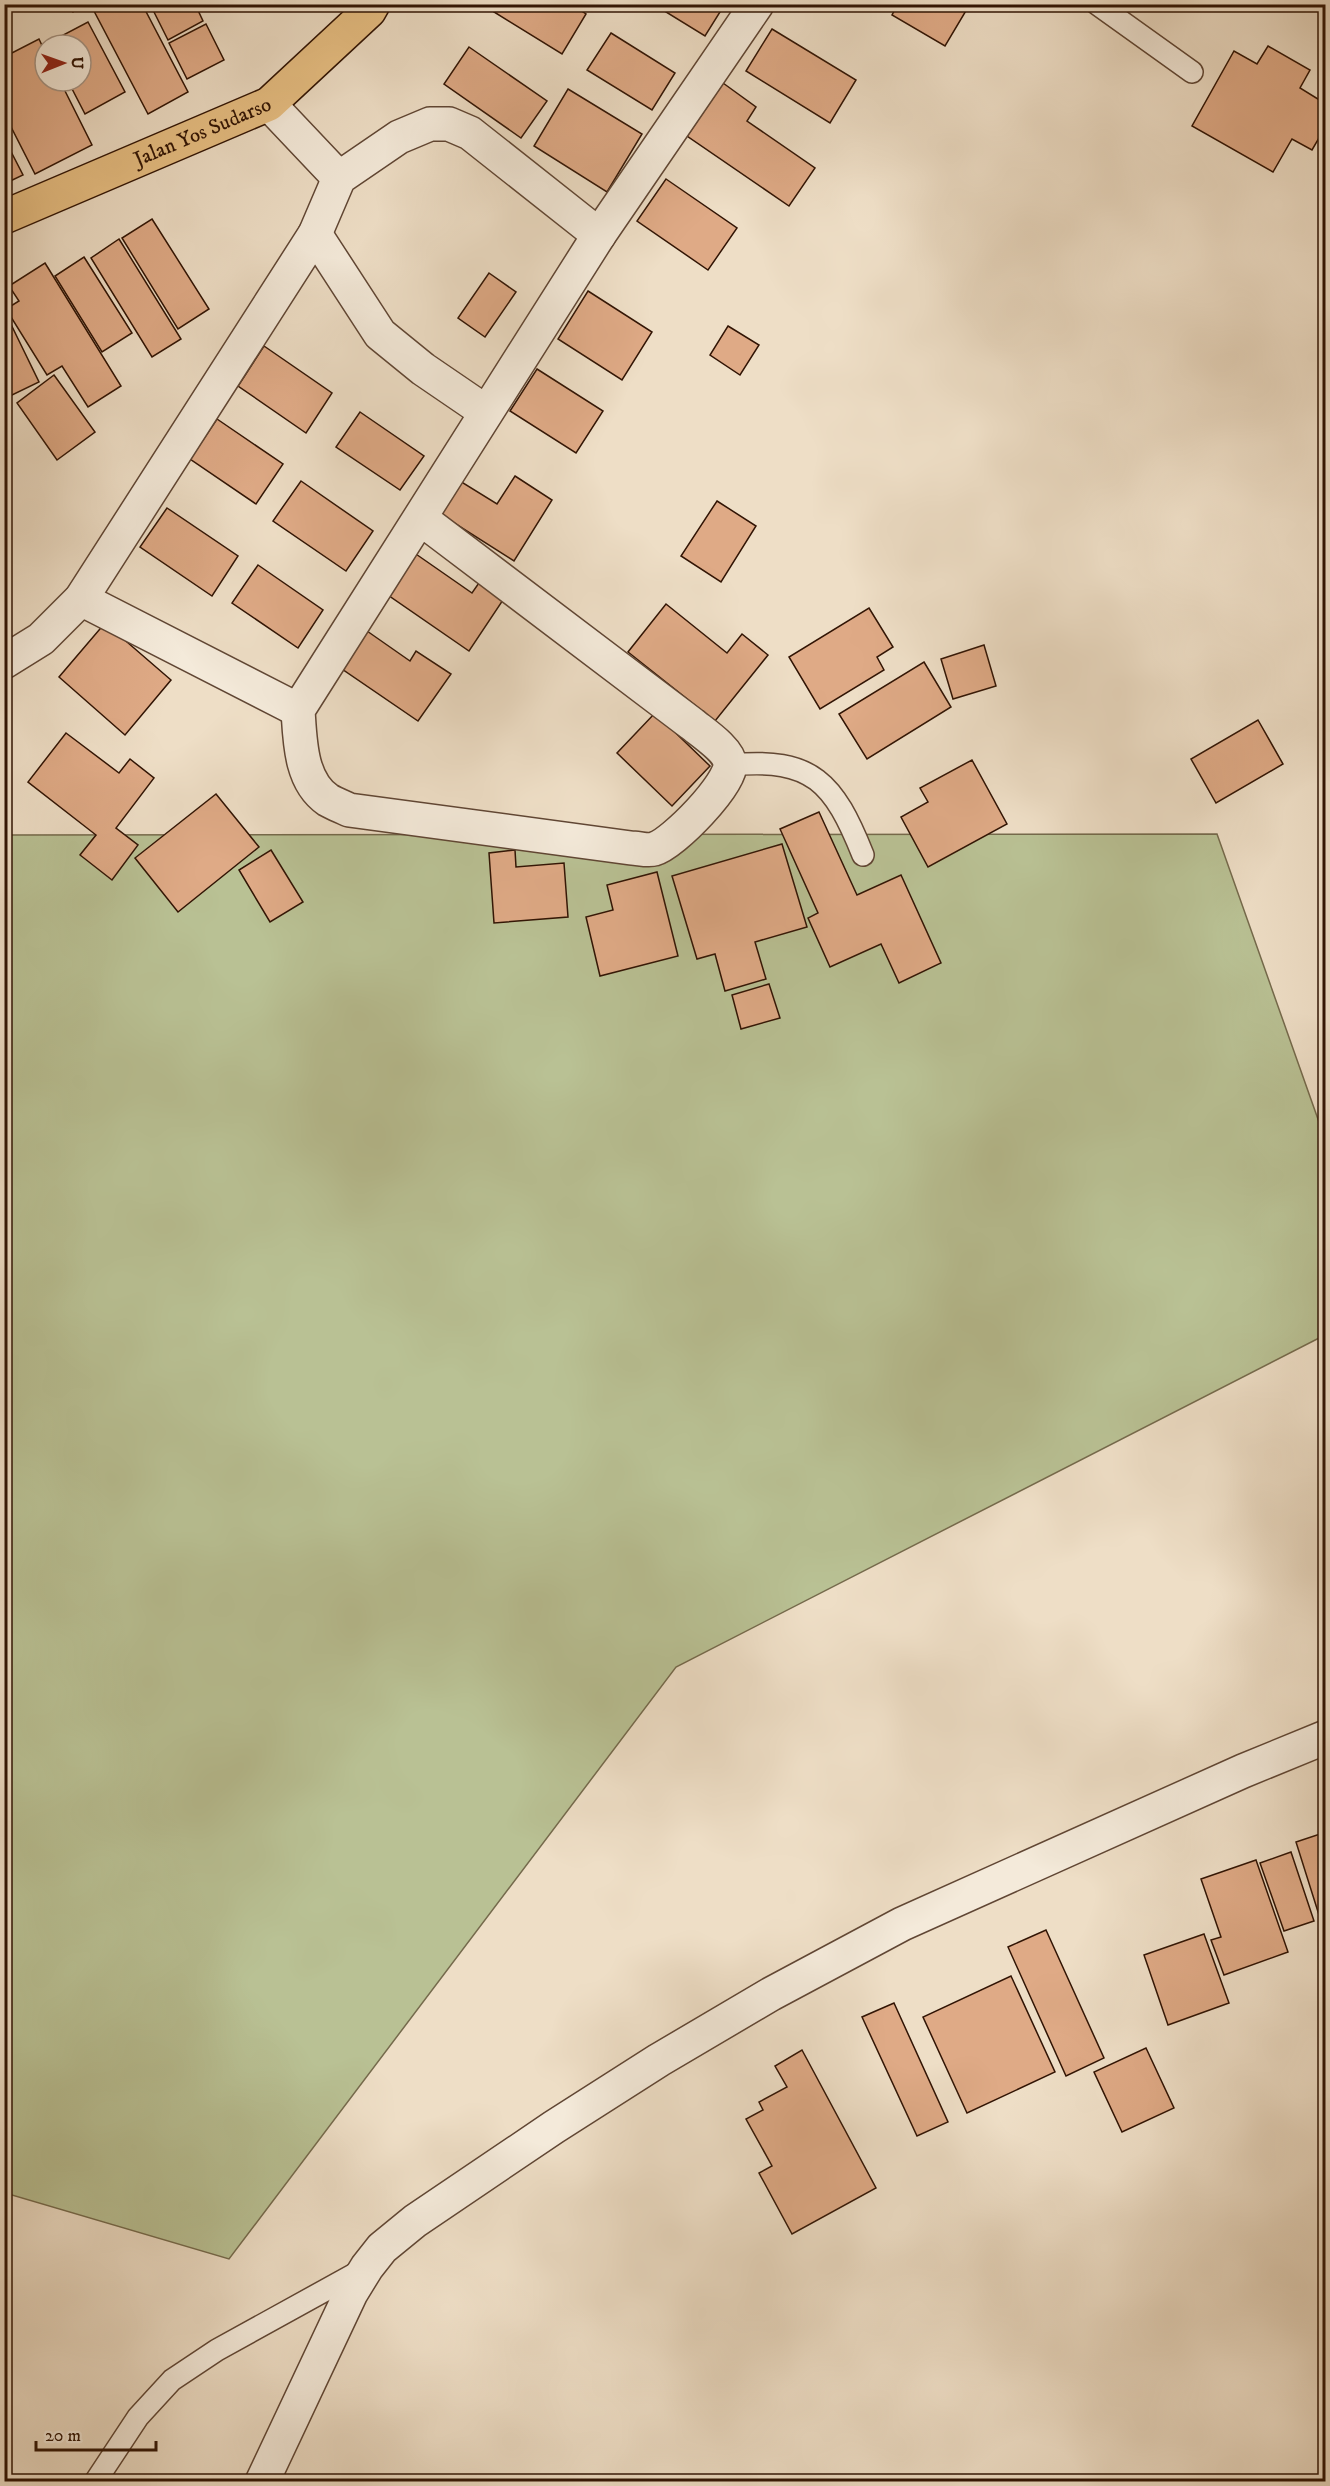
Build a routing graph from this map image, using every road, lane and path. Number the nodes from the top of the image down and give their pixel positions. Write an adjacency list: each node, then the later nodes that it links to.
1 (373, 4): 5 (highway, Jalan Yos Sudarso)
2 (757, 4): 9 (street)
3 (1097, 4): 4 (lane)
4 (1192, 72)
5 (269, 104): 6 (street); 7 (highway, Jalan Yos Sudarso)
6 (339, 178): 8 (street); 9 (street)
7 (4, 217)
8 (315, 234): 10 (street); 12 (street)
9 (599, 235): 10 (street)
10 (486, 412): 11 (street)
11 (420, 518): 14 (street); 15 (street)
12 (81, 599): 13 (street); 14 (street)
13 (4, 662)
14 (298, 710): 15 (street)
15 (731, 765): 16 (lane)
16 (863, 855)
17 (1326, 1737): 18 (street)
18 (367, 2267): 19 (lane); 20 (street)
19 (95, 2481)
20 (262, 2481)

